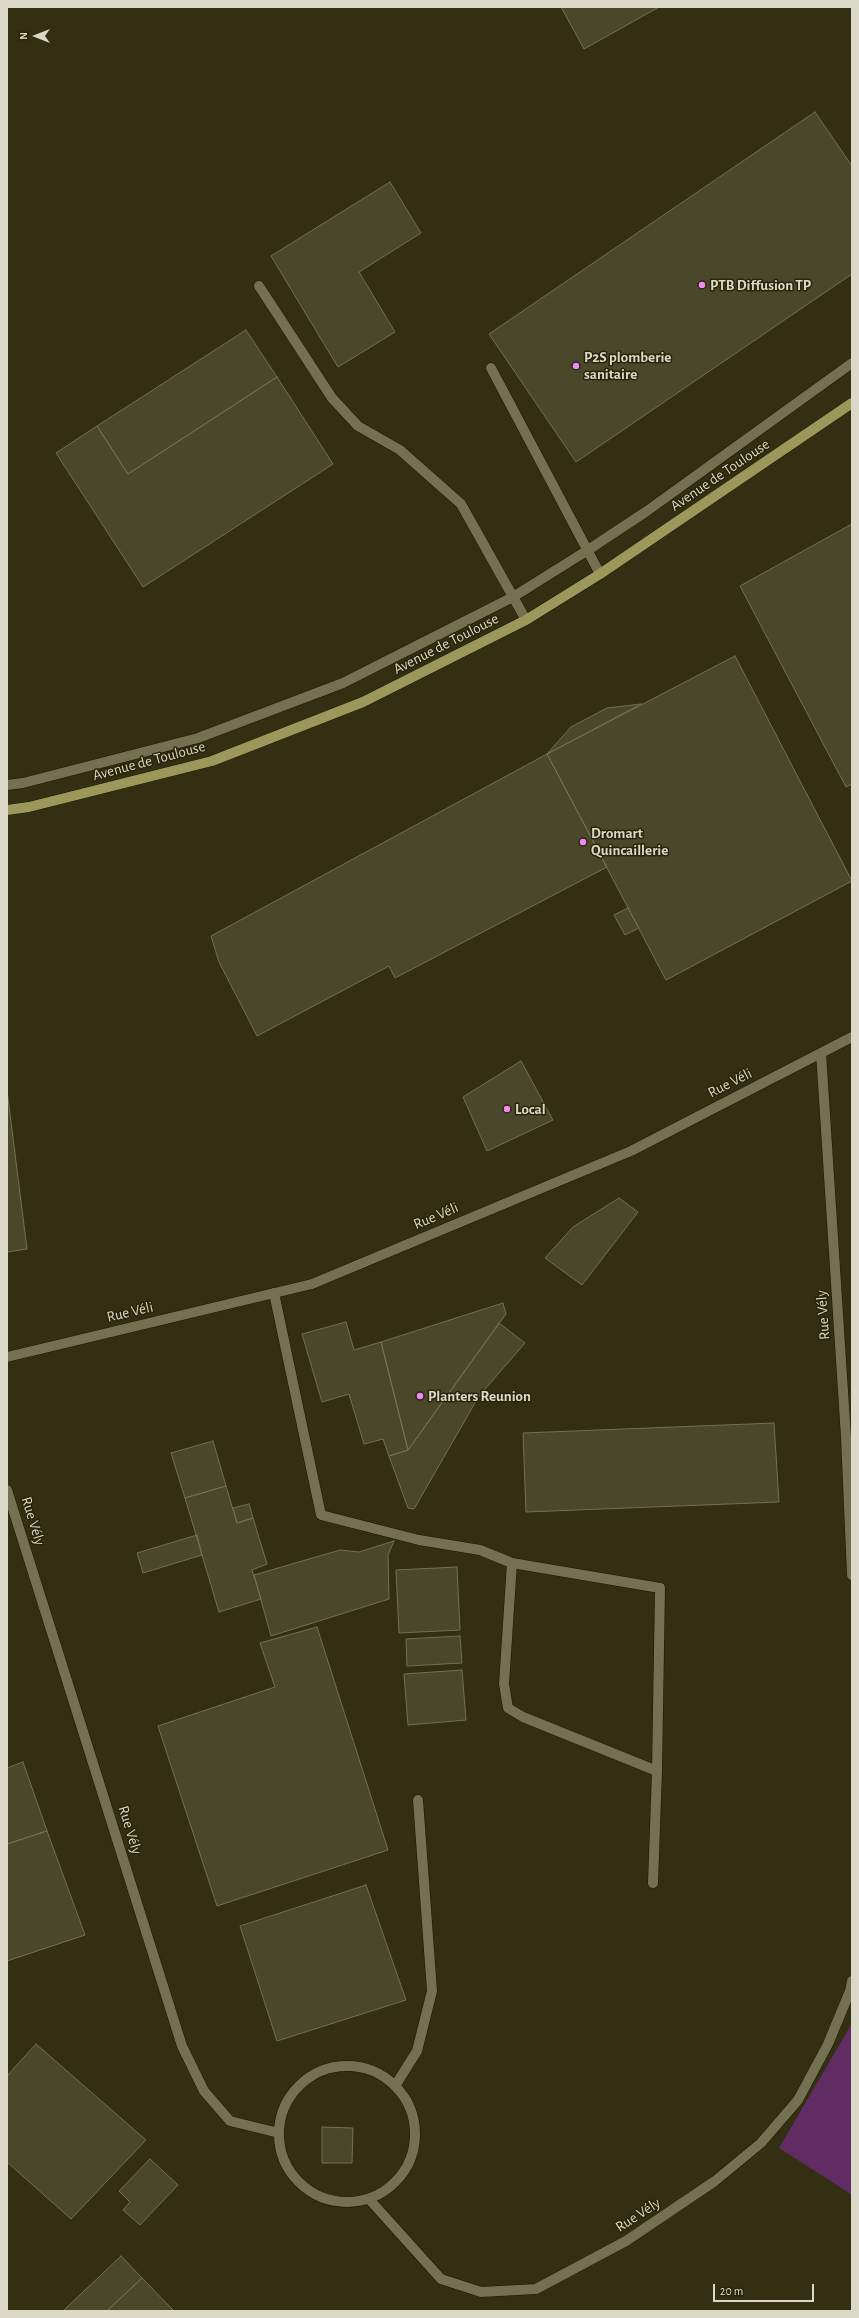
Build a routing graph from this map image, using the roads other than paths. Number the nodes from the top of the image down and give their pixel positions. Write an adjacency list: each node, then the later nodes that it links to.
1 (259, 286): 7 (street)
2 (852, 363): 5 (street)
3 (491, 368): 5 (street)
4 (852, 403): 6 (main road, Avenue de Toulouse)
5 (588, 550): 6 (street); 7 (street)
6 (600, 574): 8 (main road, Avenue de Toulouse)
7 (513, 597): 8 (street); 9 (street)
8 (526, 620): 10 (main road, Avenue de Toulouse)
9 (7, 785)
10 (7, 810)
11 (852, 1037): 12 (street, Rue Véli)
12 (821, 1053): 13 (street, Rue Véli); 17 (street, Rue Vély)
13 (274, 1293): 14 (street, Rue Véli); 16 (street)
14 (7, 1357)
15 (7, 1490): 23 (street, Rue Vély)
16 (512, 1563): 18 (street); 18 (street)
17 (852, 1576)
18 (658, 1771): 20 (street)
19 (418, 1800): 22 (street)
20 (653, 1883)
21 (852, 1981): 24 (street, Rue Vély)
22 (396, 2086): 23 (street); 24 (street)
23 (279, 2132): 24 (street)
24 (369, 2199)

